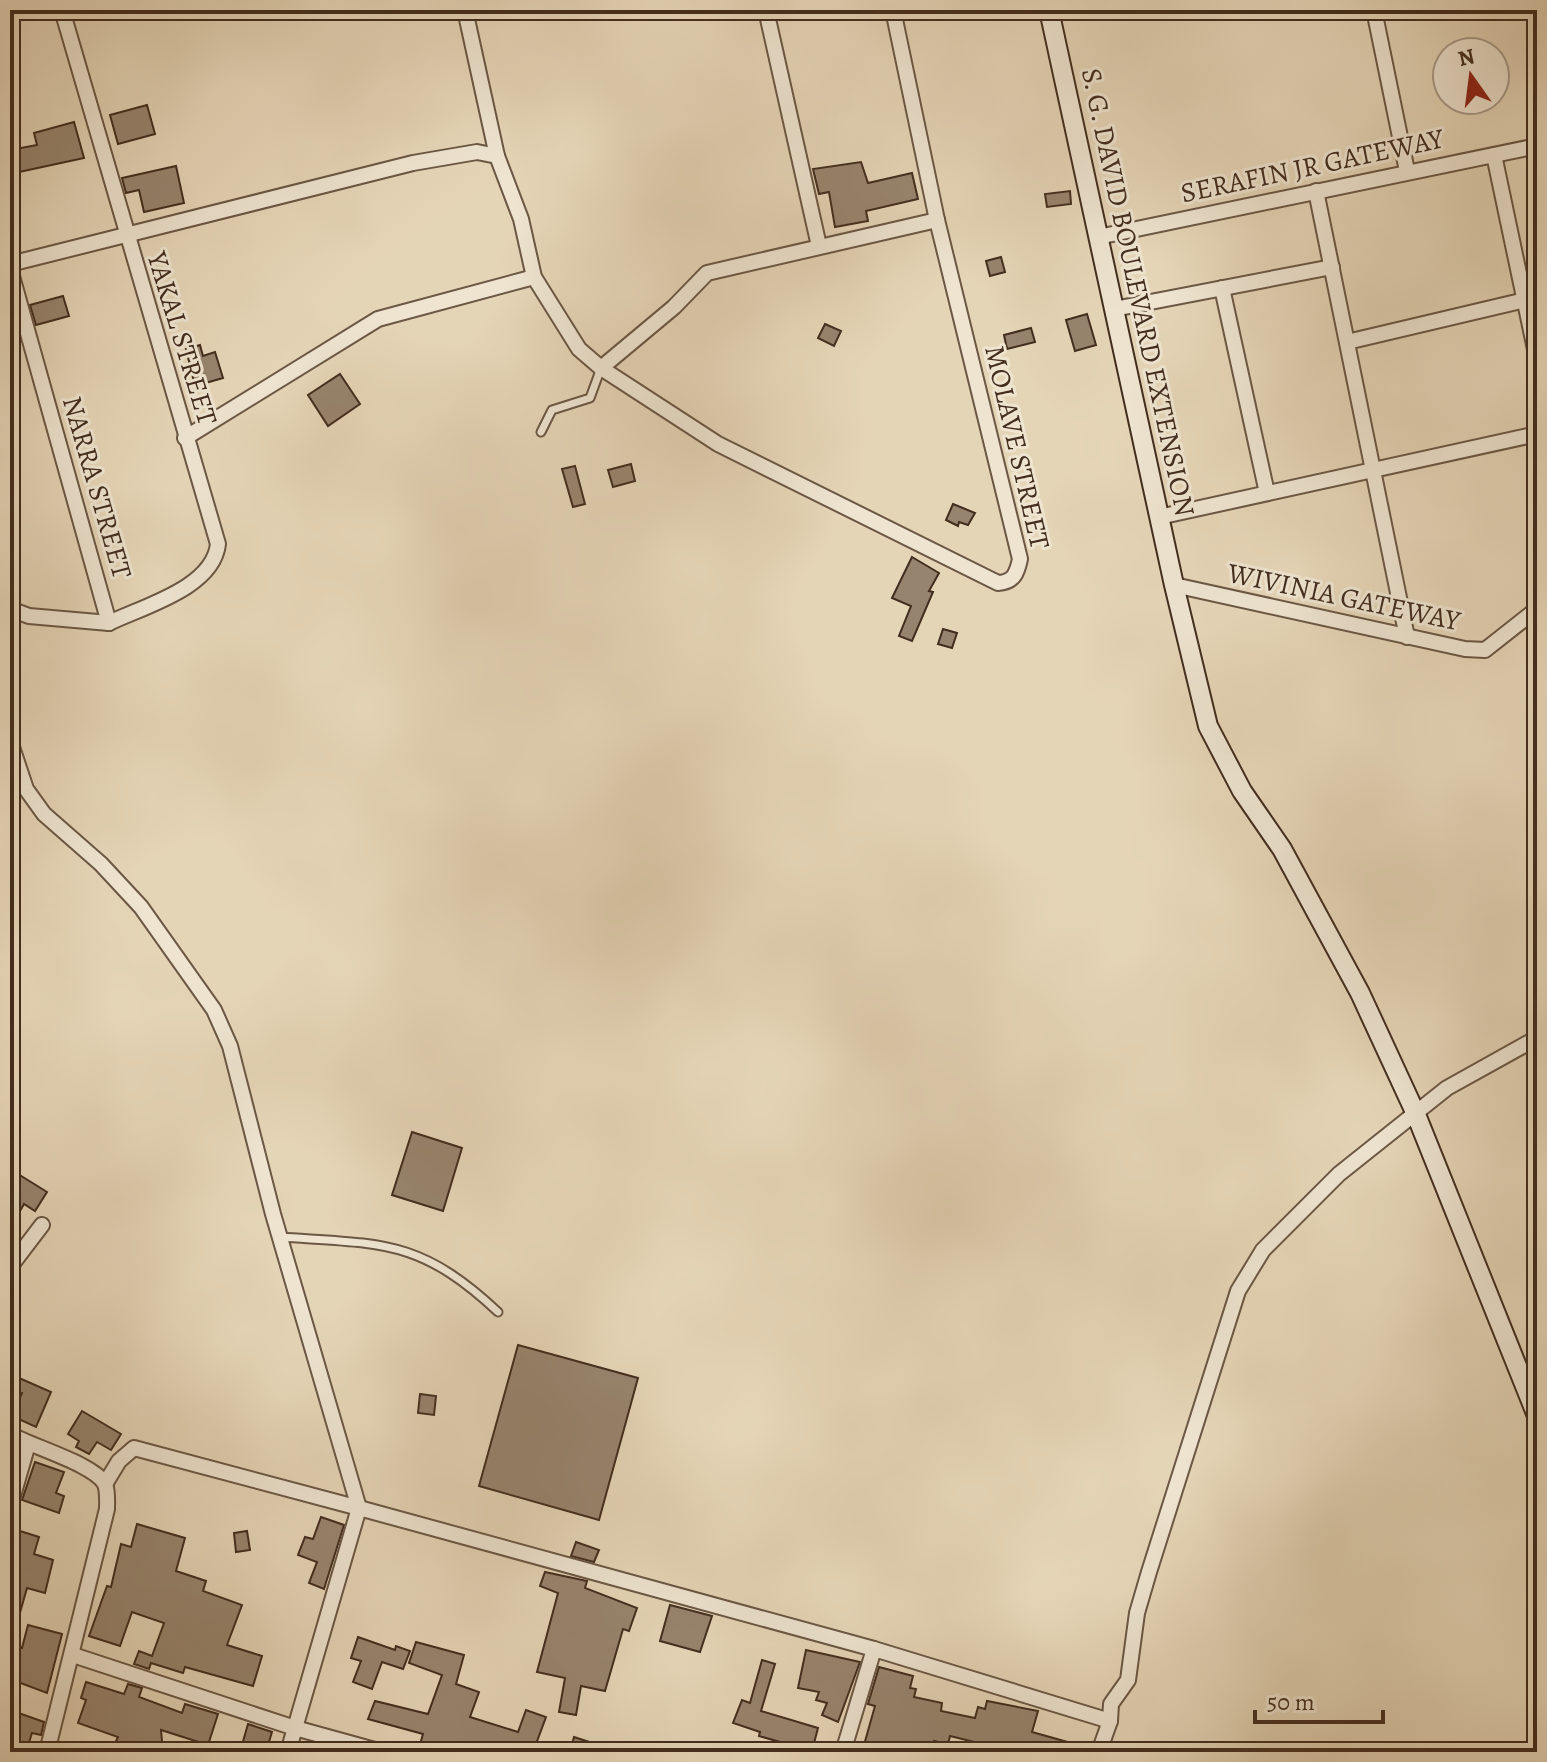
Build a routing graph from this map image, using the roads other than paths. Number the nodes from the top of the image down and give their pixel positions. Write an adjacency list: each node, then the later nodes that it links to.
1 (62, 10): 13 (street, YAKAL STREET)
2 (465, 10): 9 (street)
3 (766, 10): 15 (street)
4 (893, 10): 12 (street, MOLAVE STREET)
5 (1049, 10): 14 (street, S. G. DAVID BOULEVARD EXTENSION)
6 (1374, 10): 10 (street)
7 (1537, 146): 8 (street, SERAFIN JR GATEWAY)
8 (1494, 155): 10 (street, SERAFIN JR GATEWAY); 20 (street)
9 (497, 156): 13 (street); 18 (street)
10 (1407, 171): 11 (street, SERAFIN JR GATEWAY)
11 (1316, 191): 14 (street, SERAFIN JR GATEWAY); 17 (street)
12 (937, 220): 15 (street); 24 (street, MOLAVE STREET)
13 (124, 232): 16 (street); 27 (street, YAKAL STREET)
14 (1098, 237): 21 (street, S. G. DAVID BOULEVARD EXTENSION)
15 (819, 246): 24 (street)
16 (10, 266): 34 (street, NARRA STREET)
17 (1332, 267): 19 (street); 22 (street)
18 (534, 277): 24 (street); 27 (street)
19 (1222, 288): 21 (street); 29 (street)
20 (1525, 300): 22 (street); 23 (street)
21 (1114, 309): 30 (street, S. G. DAVID BOULEVARD EXTENSION)
22 (1347, 342): 28 (street)
23 (1537, 359)
24 (601, 368): 25 (lane)
25 (541, 432)
26 (1537, 434): 28 (street)
27 (185, 438): 34 (street, YAKAL STREET)
28 (1373, 469): 29 (street); 35 (street)
29 (1267, 493): 30 (street)
30 (1159, 517): 31 (street, S. G. DAVID BOULEVARD EXTENSION)
31 (1174, 585): 35 (street, WIVINIA GATEWAY); 38 (street, S. G. DAVID BOULEVARD EXTENSION)
32 (10, 609): 34 (street, NARRA STREET)
33 (1537, 609): 35 (street, WIVINIA GATEWAY)
34 (109, 623)
35 (1407, 637)
36 (10, 741): 40 (street)
37 (1537, 1038): 38 (street)
38 (1415, 1112): 43 (street, S. G. DAVID BOULEVARD EXTENSION); 51 (street)
39 (42, 1225): 41 (street)
40 (280, 1237): 42 (lane); 48 (street)
41 (10, 1267)
42 (498, 1312)
43 (1537, 1416)
44 (10, 1434): 45 (street)
45 (28, 1444): 46 (street); 47 (street)
46 (105, 1484): 48 (street); 50 (street)
47 (10, 1506)
48 (359, 1508): 49 (street); 52 (street)
49 (874, 1649): 51 (street); 56 (street)
50 (73, 1655): 52 (street); 53 (street)
51 (1110, 1721): 57 (street)
52 (295, 1728): 54 (street); 55 (street)
53 (47, 1752)
54 (288, 1752)
55 (382, 1752)
56 (843, 1752)
57 (1099, 1752)

